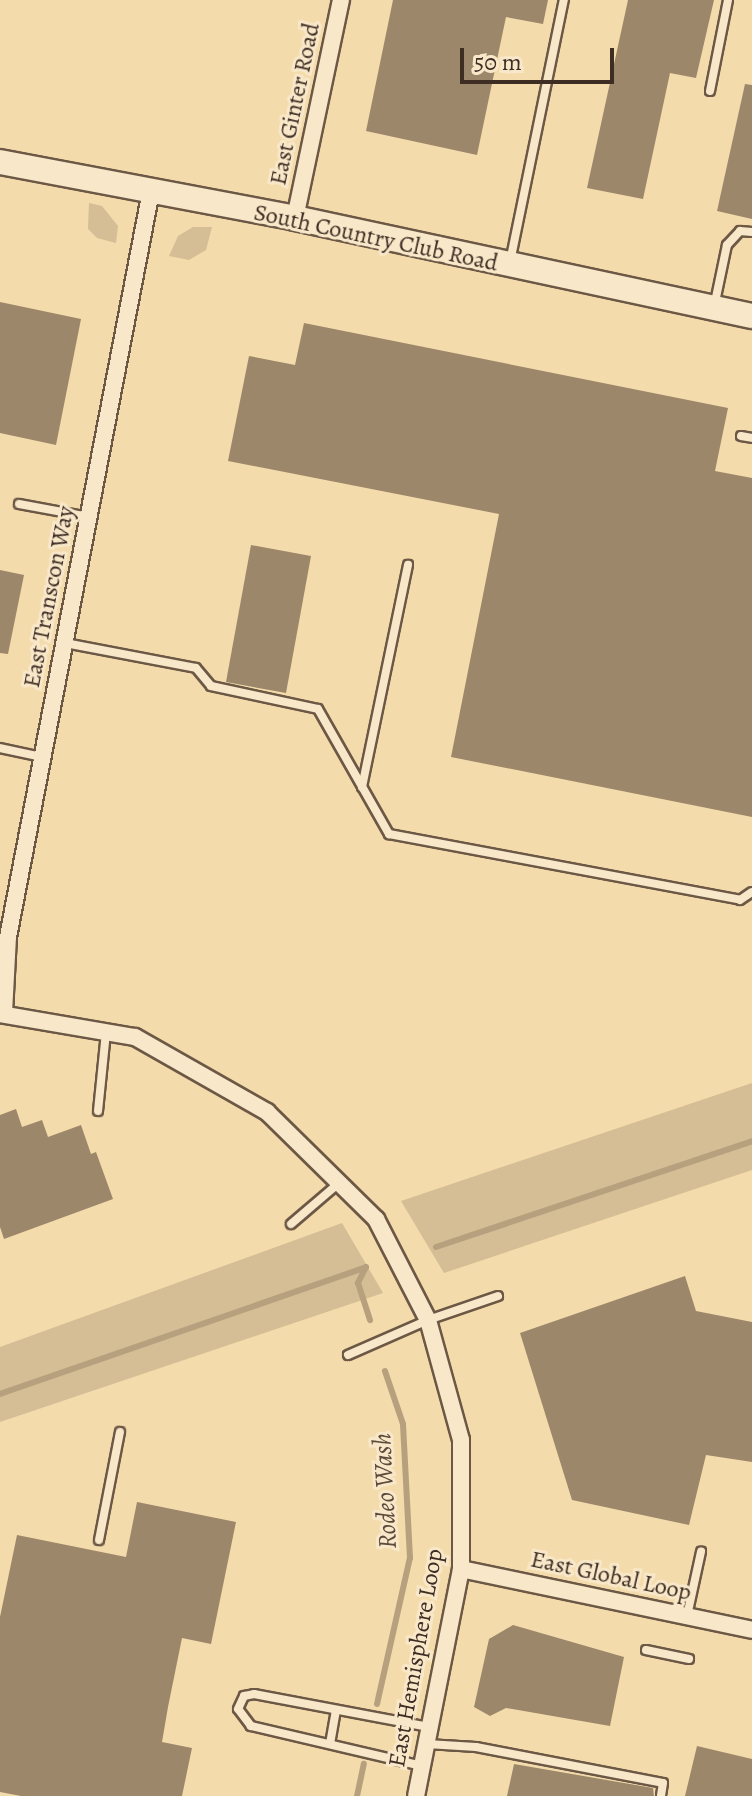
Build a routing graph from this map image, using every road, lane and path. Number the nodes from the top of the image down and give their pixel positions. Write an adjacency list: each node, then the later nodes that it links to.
1 (341, 0): 7 (street, East Ginter Road)
2 (564, 0): 9 (lane)
3 (728, 0): 4 (lane)
4 (710, 91)
5 (0, 162): 6 (street, South Country Club Road)
6 (151, 191): 7 (street, South Country Club Road); 15 (street, East Transcon Way)
7 (295, 218): 9 (street, South Country Club Road)
8 (752, 232): 10 (lane)
9 (509, 267): 10 (street, South Country Club Road)
10 (713, 309): 11 (street, South Country Club Road)
11 (752, 316)
12 (741, 436): 13 (lane)
13 (752, 438)
14 (19, 504): 15 (lane)
15 (89, 517): 17 (street, East Transcon Way)
16 (408, 565): 20 (lane)
17 (65, 643): 19 (street, East Transcon Way); 20 (lane)
18 (0, 748): 19 (lane)
19 (43, 757): 22 (street, East Transcon Way)
20 (362, 787): 21 (lane)
21 (752, 892)
22 (2, 1014): 23 (street, East Hemisphere Loop)
23 (106, 1032): 24 (lane); 25 (street, East Hemisphere Loop)
24 (98, 1111)
25 (339, 1183): 26 (lane); 28 (street, East Hemisphere Loop)
26 (291, 1224)
27 (498, 1296): 28 (lane)
28 (428, 1320): 29 (lane); 33 (street, East Hemisphere Loop)
29 (348, 1355)
30 (120, 1432): 31 (lane)
31 (99, 1540)
32 (701, 1552): 34 (lane)
33 (461, 1569): 34 (street, East Global Loop); 39 (street, East Hemisphere Loop)
34 (687, 1616): 35 (street, East Global Loop)
35 (752, 1630)
36 (646, 1650): 37 (lane)
37 (689, 1659)
38 (336, 1711): 39 (lane); 40 (lane); 40 (lane)
39 (428, 1736): 41 (street, East Hemisphere Loop); 43 (lane)
40 (330, 1744): 41 (lane)
41 (422, 1766): 42 (street, East Hemisphere Loop)
42 (416, 1796)
43 (661, 1796)

